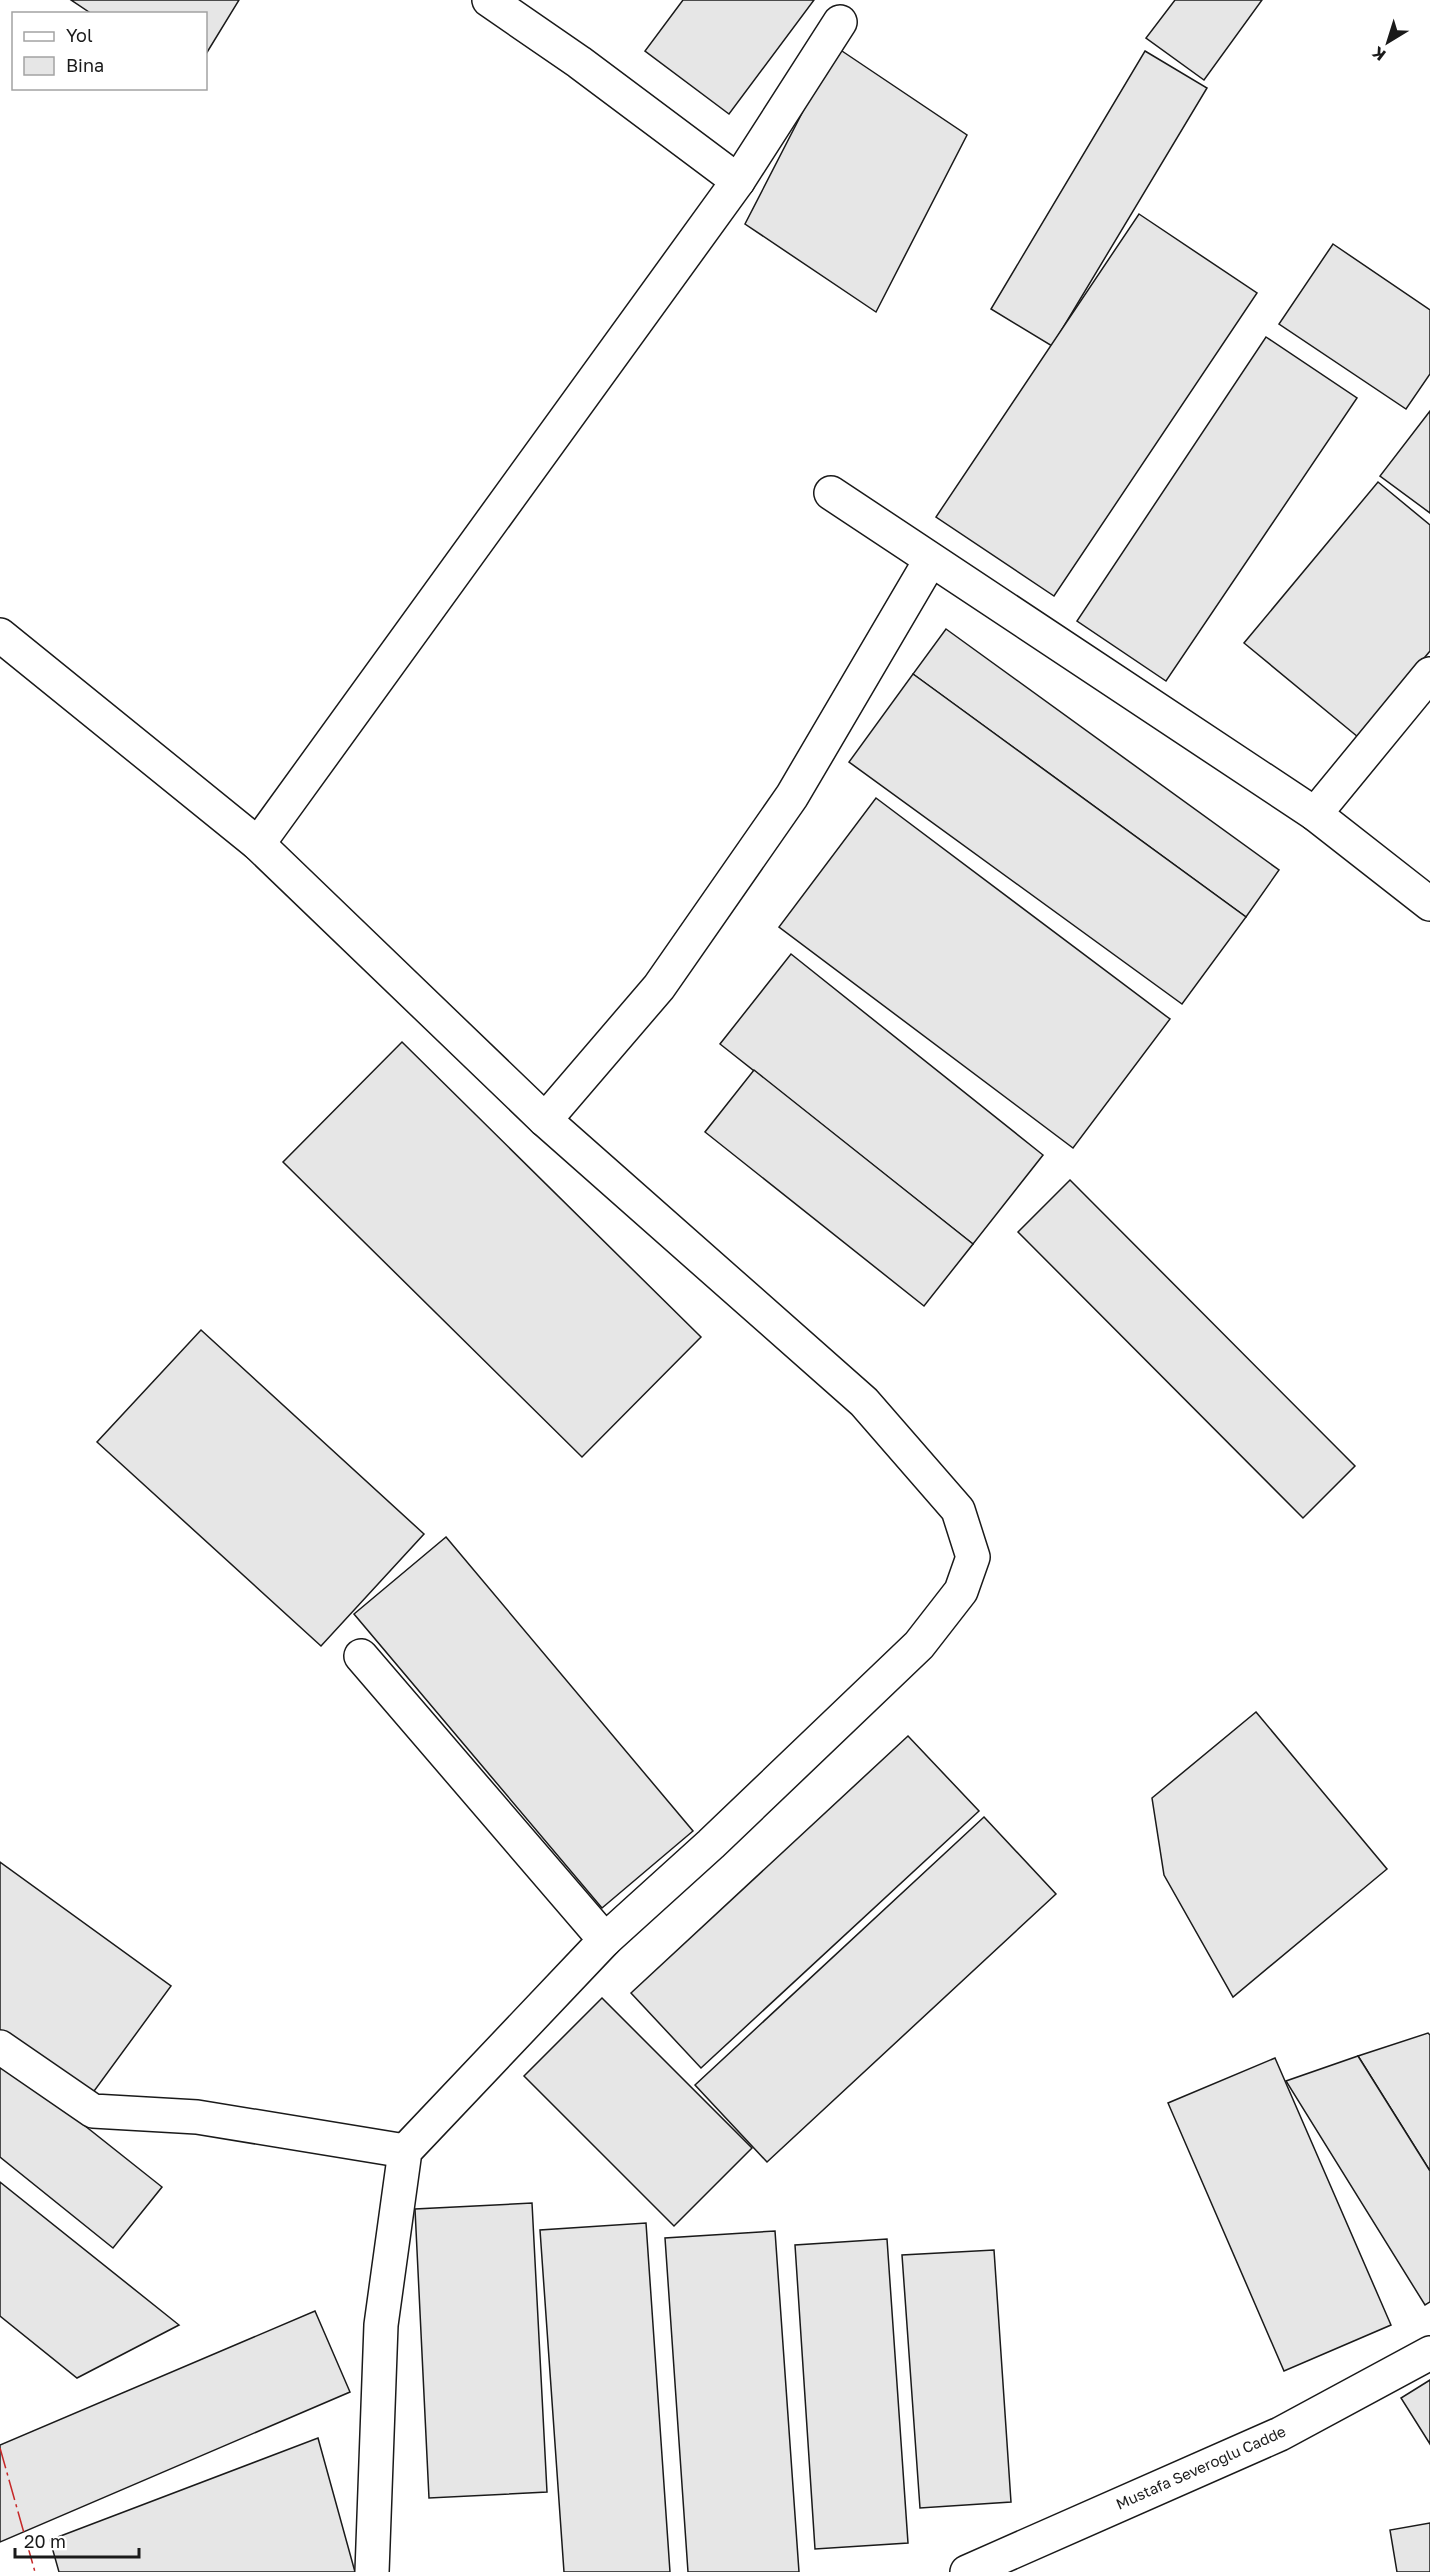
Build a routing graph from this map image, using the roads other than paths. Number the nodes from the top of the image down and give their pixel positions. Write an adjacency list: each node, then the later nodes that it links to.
1 (489, 0): 3 (street)
2 (840, 22): 3 (street)
3 (738, 181): 9 (street)
4 (831, 493): 5 (street)
5 (930, 561): 8 (street); 11 (street)
6 (0, 635): 9 (street)
7 (1430, 674): 8 (street)
8 (1315, 814): 10 (street)
9 (258, 844): 11 (street)
10 (1430, 904)
11 (545, 1120): 13 (street)
12 (362, 1656): 13 (street)
13 (605, 1940): 15 (street)
14 (0, 2047): 15 (street)
15 (405, 2151): 18 (street)
16 (1430, 2353): 17 (street, Mustafa Severoğlu Cadde)
17 (977, 2570)
18 (372, 2572)

